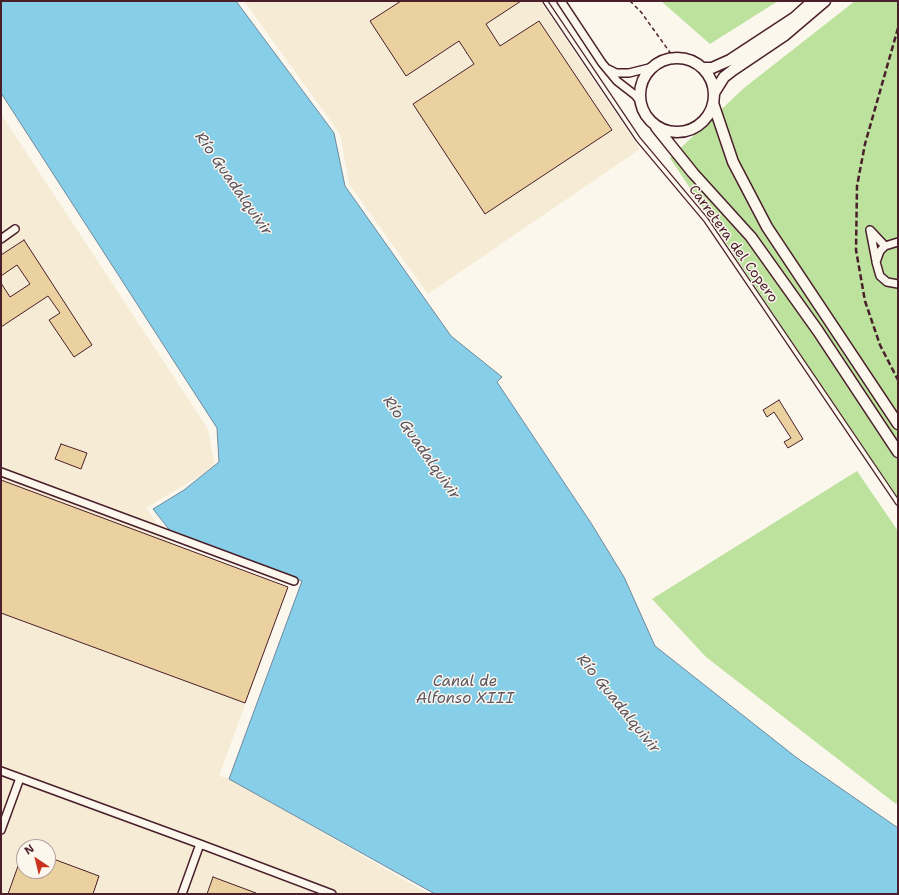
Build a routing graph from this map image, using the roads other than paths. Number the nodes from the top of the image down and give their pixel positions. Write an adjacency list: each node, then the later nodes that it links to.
1 (545, 1): 20 (lane, Carretera del Copero)
2 (561, 1): 6 (street)
3 (813, 1): 7 (main road)
4 (825, 1): 8 (main road)
5 (653, 67): 6 (street); 7 (main road); 9 (main road)
6 (606, 68): 9 (street)
7 (703, 68): 8 (main road)
8 (714, 98): 10 (main road); 17 (main road)
9 (640, 101): 10 (main road)
10 (656, 127): 18 (main road)
11 (15, 230): 12 (street)
12 (1, 239)
13 (898, 242): 14 (street)
14 (885, 246): 15 (street); 15 (street)
15 (876, 262): 16 (street)
16 (898, 284)
17 (898, 424)
18 (898, 452)
19 (1, 472): 21 (street)
20 (898, 502)
21 (294, 581)
22 (1, 771): 23 (street)
23 (20, 778): 24 (street); 25 (street)
24 (1, 830)
25 (200, 844): 26 (street); 27 (street)
26 (182, 894)
27 (330, 894)

